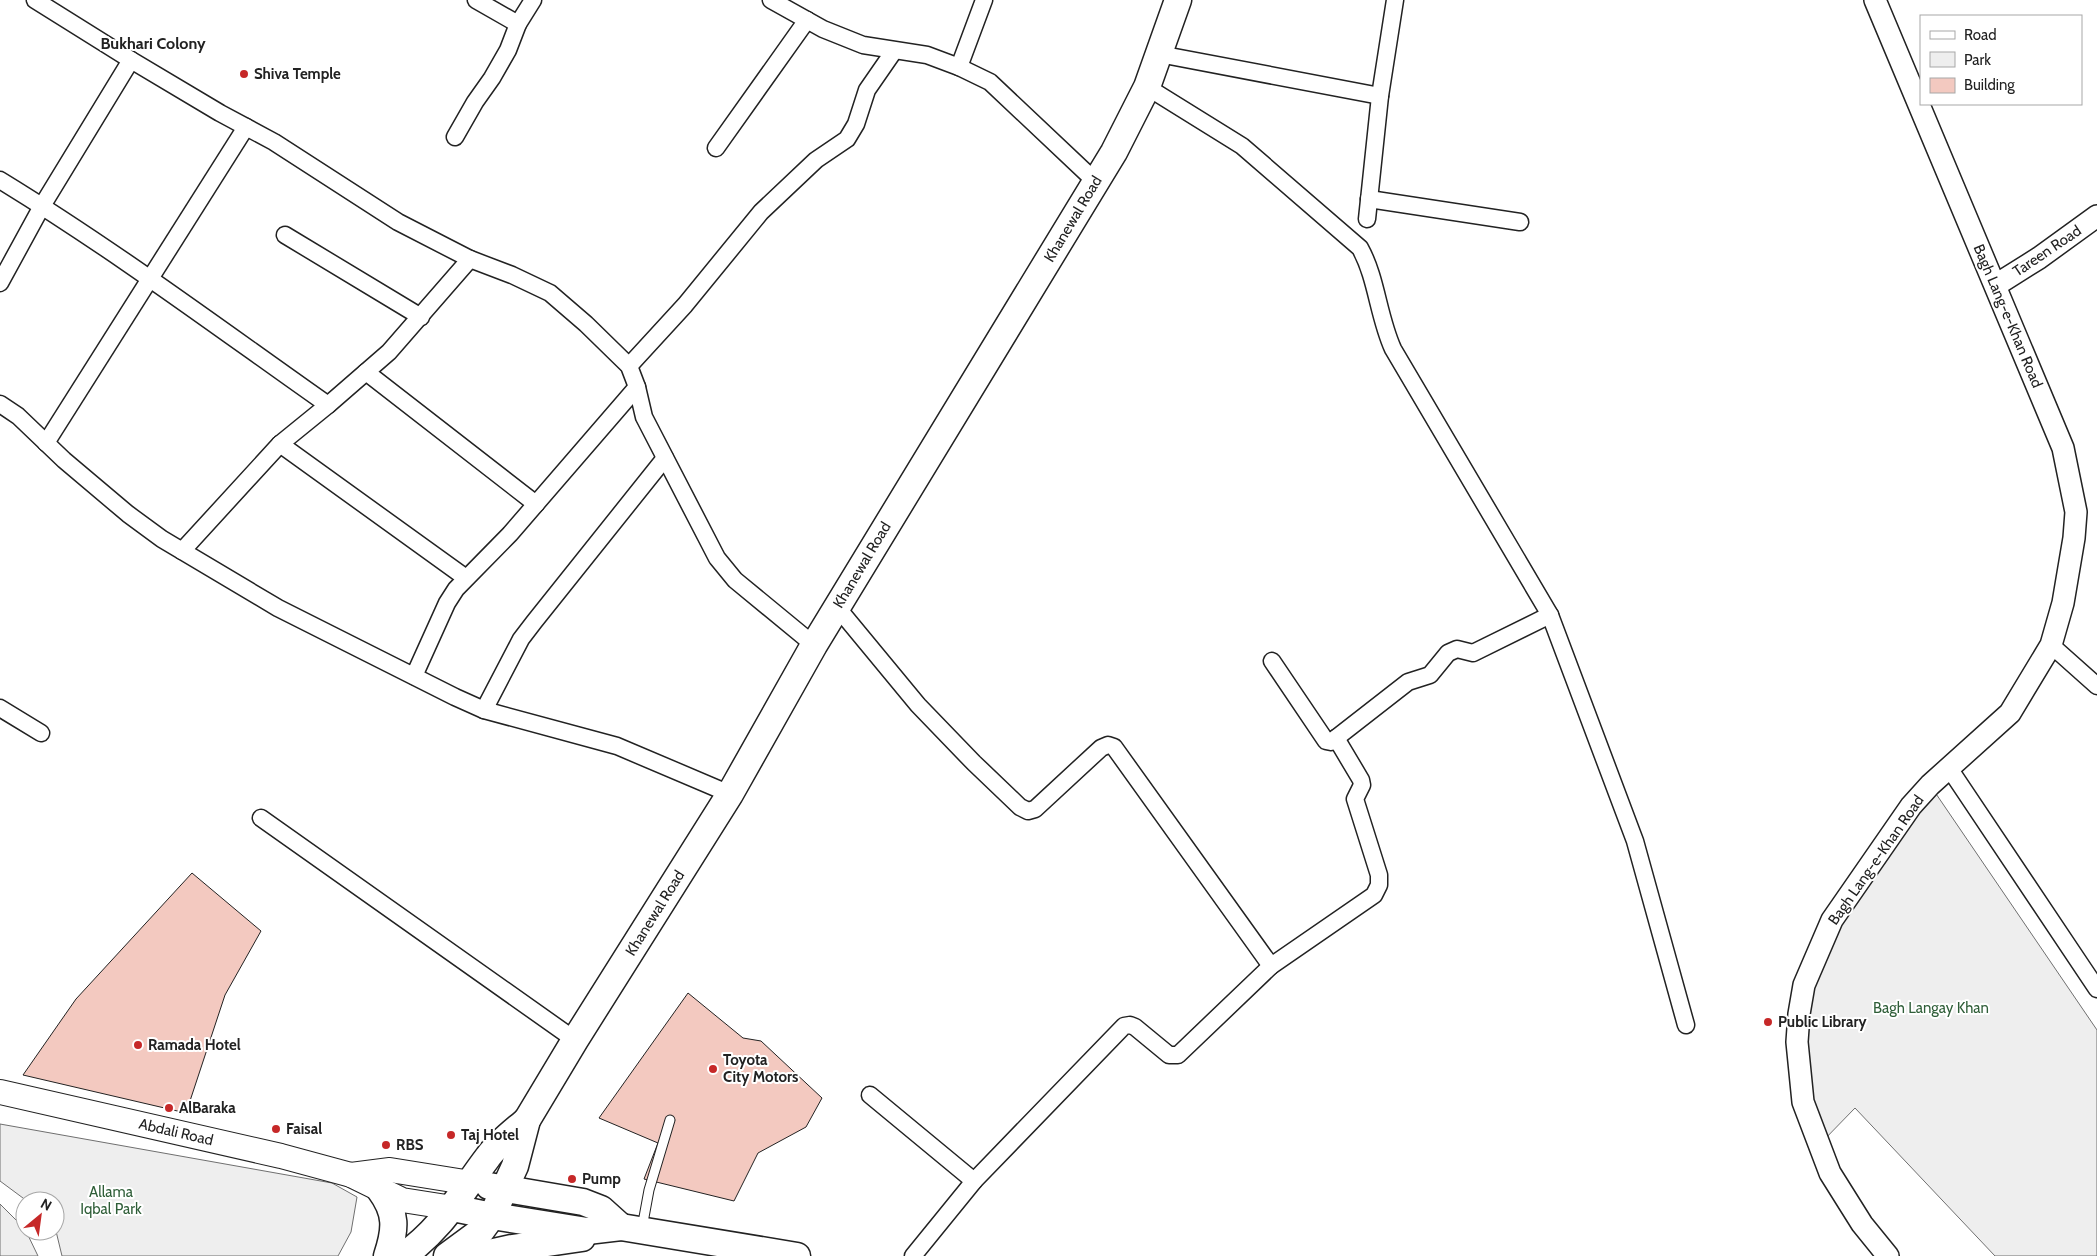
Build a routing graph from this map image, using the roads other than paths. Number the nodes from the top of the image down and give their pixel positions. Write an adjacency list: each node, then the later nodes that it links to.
1 (35, 0): 13 (street)
2 (476, 0): 10 (street)
3 (533, 0): 10 (street)
4 (771, 0): 9 (street)
5 (984, 0): 14 (street)
6 (1178, 0): 12 (main road, Khanewal Road)
7 (1394, 0): 16 (street)
8 (1875, 0): 31 (street, Bagh Lang-e-Khan Road)
9 (807, 20): 11 (street); 19 (street)
10 (518, 24): 18 (street)
11 (894, 51): 14 (street); 33 (street)
12 (1159, 54): 15 (main road, Khanewal Road); 16 (street)
13 (130, 60): 17 (street); 23 (street)
14 (959, 66): 21 (street)
15 (1147, 87): 21 (main road, Khanewal Road); 45 (street)
16 (1380, 96): 22 (street)
17 (246, 127): 28 (street); 29 (street)
18 (455, 137)
19 (716, 148)
20 (0, 180): 23 (street)
21 (1096, 182): 44 (main road, Khanewal Road)
22 (1370, 199): 25 (street); 26 (street)
23 (42, 206): 29 (street); 30 (street)
24 (2097, 216): 31 (street, Tareen Road)
25 (1368, 218)
26 (1520, 222)
27 (285, 235): 32 (street)
28 (470, 260): 32 (street); 33 (street)
29 (150, 279): 37 (street); 38 (street)
30 (0, 283)
31 (1996, 285): 47 (street, Bagh Lang-e-Khan Road)
32 (421, 317): 34 (street)
33 (629, 366): 35 (street)
34 (366, 372): 37 (street); 41 (street)
35 (637, 387): 40 (street); 41 (street)
36 (0, 404): 38 (street)
37 (328, 405): 39 (street)
38 (46, 443): 42 (street)
39 (280, 444): 42 (street); 43 (street)
40 (665, 458): 46 (street); 52 (street)
41 (536, 504): 43 (street)
42 (182, 551): 49 (street)
43 (466, 578): 49 (street)
44 (837, 607): 46 (main road, Khanewal Road); 58 (street)
45 (1550, 615): 54 (street); 60 (street)
46 (814, 645): 56 (main road, Khanewal Road)
47 (2051, 645): 50 (street); 55 (street, Bagh Lang-e-Khan Road)
48 (1272, 661): 54 (street)
49 (414, 676): 52 (street)
50 (2097, 686)
51 (0, 708): 53 (street)
52 (484, 710): 56 (street)
53 (41, 733)
54 (1336, 738): 58 (street)
55 (1949, 768): 59 (street); 80 (street, Bagh Lang-e-Khan Road)
56 (730, 794): 61 (main road, Khanewal Road)
57 (261, 818): 61 (street)
58 (1271, 966): 67 (street)
59 (2097, 989)
60 (1686, 1025)
61 (575, 1040): 64 (main road, Khanewal Road)
62 (0, 1092): 66 (main road, Abdali Road)
63 (870, 1095): 67 (street)
64 (527, 1120): 68 (main road, Khanewal Road); 69 (main road, Khanewal Road)
65 (670, 1120): 73 (lane)
66 (351, 1175): 68 (main road, Abdali Road); 70 (main road, Abdali Road)
67 (974, 1181): 79 (street)
68 (471, 1183): 69 (main road, Abdali Road); 71 (main road, Khanewal Road)
69 (504, 1188): 72 (main road, Khanewal Road); 73 (main road, Abdali Road)
70 (380, 1190): 71 (main road, Abdali Road); 74 (main road)
71 (453, 1208): 72 (main road, Abdali Road); 75 (main road, Khanewal Road)
72 (492, 1216): 73 (main road, Abdali Road); 76 (main road, Khanewal Road)
73 (631, 1228): 77 (main road); 78 (main road, Abdali Road)
74 (387, 1256)
75 (403, 1256)
76 (447, 1256)
77 (476, 1256)
78 (797, 1256)
79 (912, 1256)
80 (1888, 1256)

